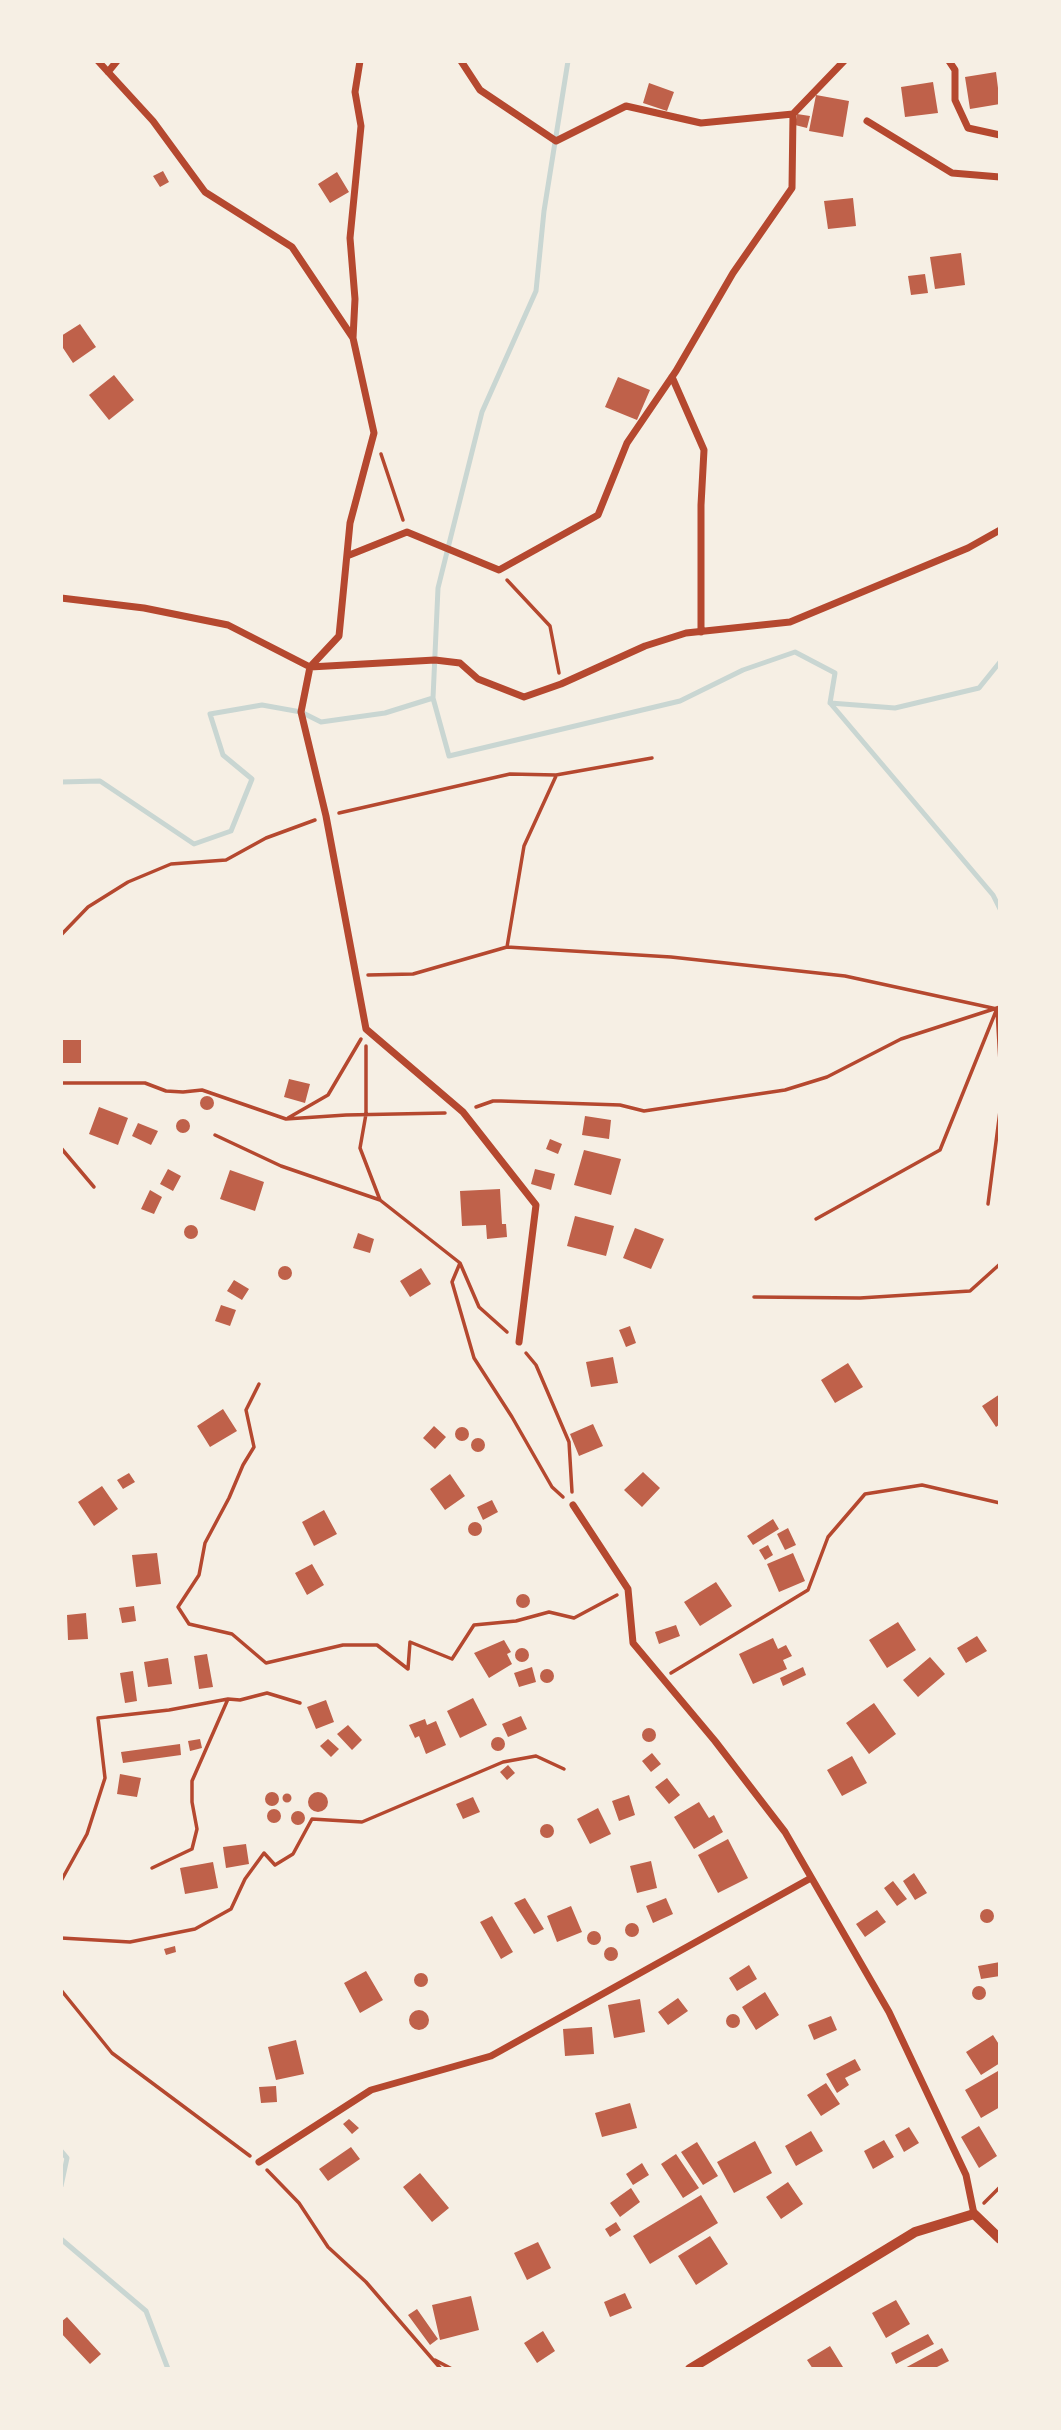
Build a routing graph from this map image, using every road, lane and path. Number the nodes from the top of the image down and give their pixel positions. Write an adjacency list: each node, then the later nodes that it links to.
1 (98, 61): 7 (street)
2 (117, 61): 7 (street)
3 (360, 61): 12 (street)
4 (461, 61): 8 (street)
5 (844, 61): 8 (street)
6 (949, 61): 10 (street)
7 (108, 72): 12 (street)
8 (793, 114): 13 (street)
9 (867, 121): 11 (street)
10 (1000, 135)
11 (1000, 177)
12 (353, 338): 14 (street)
13 (672, 377): 18 (street); 20 (street)
14 (374, 433): 16 (path); 17 (street)
15 (1000, 530): 20 (street)
16 (407, 532): 17 (street); 18 (street)
17 (347, 556): 21 (street)
18 (499, 570): 22 (path)
19 (61, 598): 21 (street)
20 (701, 632): 22 (street)
21 (310, 667): 22 (street); 25 (street)
22 (561, 684)
23 (652, 758): 24 (path)
24 (556, 775): 25 (path); 27 (path)
25 (326, 816): 26 (path); 28 (street)
26 (61, 935)
27 (507, 947): 28 (path); 29 (path)
28 (357, 976): 30 (street)
29 (998, 1008): 31 (path); 34 (path); 42 (path)
30 (366, 1029): 34 (street); 35 (path); 36 (path)
31 (1000, 1062)
32 (61, 1083): 36 (path)
33 (1000, 1111): 41 (path)
34 (463, 1112): 35 (path); 46 (street)
35 (366, 1114): 36 (path); 40 (path)
36 (286, 1119)
37 (215, 1135): 40 (path)
38 (61, 1148): 39 (path)
39 (94, 1186)
40 (380, 1200): 43 (path)
41 (988, 1204)
42 (816, 1219)
43 (460, 1263): 46 (path); 49 (path)
44 (1000, 1264): 45 (path)
45 (754, 1297)
46 (519, 1342): 49 (path)
47 (259, 1384): 50 (path)
48 (1000, 1503): 51 (path)
49 (573, 1505): 50 (street)
50 (628, 1589): 51 (street)
51 (663, 1678): 56 (street)
52 (228, 1699): 53 (path); 55 (path); 57 (path)
53 (300, 1703)
54 (564, 1769): 58 (path)
55 (152, 1868)
56 (811, 1878): 59 (street); 61 (street)
57 (61, 1881)
58 (61, 1938)
59 (259, 2162)
60 (1000, 2187): 61 (path)
61 (974, 2214): 62 (street); 65 (street)
62 (1000, 2239)
63 (433, 2359): 64 (path)
64 (452, 2369)
65 (690, 2369)

